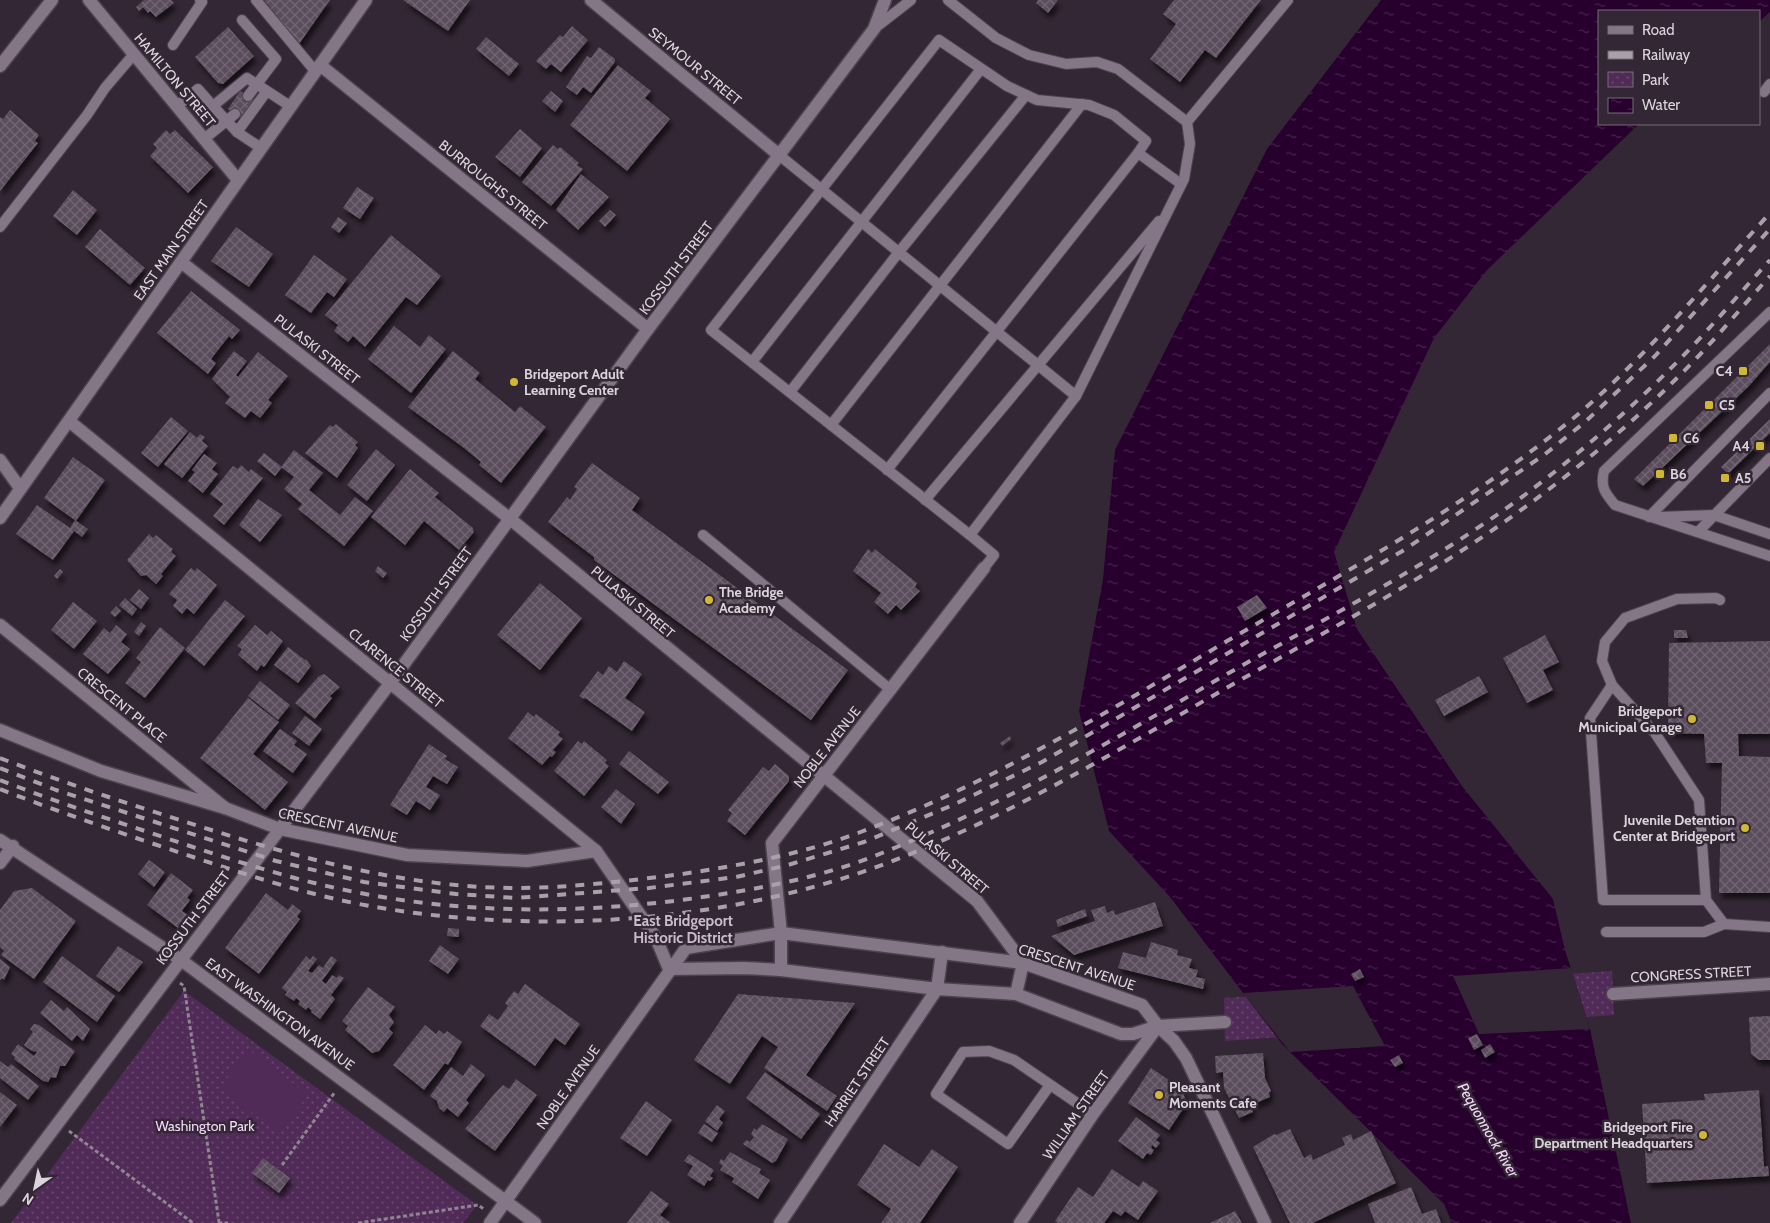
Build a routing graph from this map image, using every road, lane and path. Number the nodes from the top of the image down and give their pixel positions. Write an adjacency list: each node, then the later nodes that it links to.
1 (89, 0): 14 (street, HAMILTON STREET)
2 (200, 0): 13 (lane)
3 (256, 0): 16 (lane)
4 (366, 0): 16 (street, EAST MAIN STREET)
5 (591, 0): 32 (street, SEYMOUR STREET)
6 (886, 0): 12 (street, KOSSUTH STREET)
7 (911, 0): 12 (lane)
8 (948, 0): 27 (lane)
9 (1288, 0): 27 (lane)
10 (46, 2): 15 (street)
11 (242, 20): 18 (lane)
12 (874, 29): 32 (street, KOSSUTH STREET)
13 (173, 45)
14 (134, 54): 23 (street, HAMILTON STREET); 38 (lane)
15 (0, 66)
16 (317, 68): 25 (street, EAST MAIN STREET); 43 (street, BURROUGHS STREET)
17 (981, 69): 20 (lane); 35 (lane); 37 (lane)
18 (256, 84): 19 (lane); 21 (lane); 24 (lane)
19 (267, 91): 25 (lane); 28 (lane)
20 (1026, 95): 22 (lane); 39 (lane)
21 (248, 96)
22 (1082, 104): 31 (lane); 41 (lane)
23 (177, 106): 24 (lane); 29 (street, HAMILTON STREET)
24 (213, 106): 26 (lane)
25 (290, 106): 30 (street, EAST MAIN STREET)
26 (231, 117): 28 (lane); 29 (lane)
27 (1187, 122): 34 (lane)
28 (237, 132): 30 (lane)
29 (204, 139): 33 (street, HAMILTON STREET)
30 (260, 148): 33 (street, EAST MAIN STREET)
31 (1138, 153): 34 (lane); 44 (lane)
32 (779, 155): 35 (lane); 43 (street, KOSSUTH STREET)
33 (238, 180): 40 (street, EAST MAIN STREET)
34 (1181, 184): 36 (lane)
35 (820, 188): 37 (lane); 45 (lane)
36 (1169, 208): 46 (lane); 49 (lane)
37 (861, 222): 39 (lane); 45 (lane)
38 (0, 227)
39 (899, 252): 41 (lane); 47 (lane)
40 (181, 262): 50 (street, EAST MAIN STREET); 60 (street, PULASKI STREET)
41 (940, 286): 44 (lane); 51 (lane)
42 (1770, 312): 58 (lane)
43 (648, 329): 60 (street, KOSSUTH STREET)
44 (996, 332): 46 (lane); 54 (lane)
45 (752, 362): 47 (lane)
46 (1037, 365): 49 (lane); 56 (lane)
47 (790, 392): 51 (lane)
48 (1770, 393): 58 (lane)
49 (1076, 396): 64 (lane)
50 (69, 421): 55 (street, EAST MAIN STREET); 69 (street, CLARENCE STREET)
51 (830, 425): 54 (lane)
52 (1770, 458): 57 (lane)
53 (0, 460): 55 (street)
54 (887, 470): 56 (lane)
55 (20, 488): 59 (street, EAST MAIN STREET)
56 (925, 500): 64 (lane)
57 (1714, 515): 58 (lane); 61 (lane); 62 (lane)
58 (1649, 517): 61 (lane)
59 (0, 518)
60 (509, 518): 69 (street, KOSSUTH STREET); 73 (street, PULASKI STREET)
61 (1698, 532): 65 (lane)
62 (1770, 534)
63 (703, 535): 71 (lane)
64 (970, 536): 66 (lane)
65 (1770, 556)
66 (984, 568): 71 (street, NOBLE AVENUE)
67 (1720, 600): 70 (lane)
68 (0, 625): 74 (street, CRESCENT PLACE)
69 (391, 682): 75 (street, KOSSUTH STREET); 78 (street, CLARENCE STREET)
70 (1612, 685): 80 (lane); 80 (lane)
71 (891, 690): 73 (street, NOBLE AVENUE)
72 (0, 730): 74 (street, CRESCENT AVENUE)
73 (824, 777): 84 (street, NOBLE AVENUE); 87 (street, PULASKI STREET)
74 (225, 808): 75 (street, CRESCENT AVENUE)
75 (280, 829): 78 (street, CRESCENT AVENUE); 86 (street, KOSSUTH STREET)
76 (0, 840): 77 (street, EAST WASHINGTON AVENUE)
77 (13, 846): 79 (street); 86 (street, EAST WASHINGTON AVENUE)
78 (596, 851): 88 (street, CLARENCE STREET)
79 (0, 863)
80 (1706, 900): 81 (lane)
81 (1724, 924): 82 (lane); 83 (lane)
82 (1770, 927)
83 (1606, 932)
84 (781, 933): 85 (street, CRESCENT AVENUE); 88 (street, CRESCENT AVENUE); 89 (street, NOBLE AVENUE)
85 (942, 952): 87 (street, CRESCENT AVENUE); 92 (street, HARRIET STREET)
86 (181, 960): 90 (street, KOSSUTH STREET); 97 (street, EAST WASHINGTON AVENUE)
87 (1023, 963): 93 (street); 96 (street, CRESCENT AVENUE)
88 (669, 969): 89 (street); 103 (street, NOBLE AVENUE)
89 (781, 970): 92 (street)
90 (169, 975): 100 (street, KOSSUTH STREET); 106 (path)
91 (1770, 984): 94 (street, CONGRESS STREET)
92 (937, 989): 93 (street); 110 (street, HARRIET STREET)
93 (1016, 994): 96 (street)
94 (1613, 994)
95 (1224, 1022): 96 (street)
96 (1158, 1026): 99 (street, WILLIAM STREET); 112 (street, CRESCENT AVENUE)
97 (344, 1080): 101 (path); 103 (street, EAST WASHINGTON AVENUE)
98 (1050, 1084): 98 (lane); 99 (lane)
99 (1093, 1114): 111 (street, WILLIAM STREET)
100 (58, 1123): 102 (street, KOSSUTH STREET); 105 (path)
101 (282, 1164)
102 (0, 1200)
103 (506, 1201): 104 (street, NOBLE AVENUE); 109 (street, EAST WASHINGTON AVENUE)
104 (492, 1220): 108 (path)
105 (194, 1223)
106 (218, 1223): 107 (path)
107 (228, 1223)
108 (358, 1223)
109 (535, 1223)
110 (780, 1223)
111 (1020, 1223)
112 (1265, 1223)

